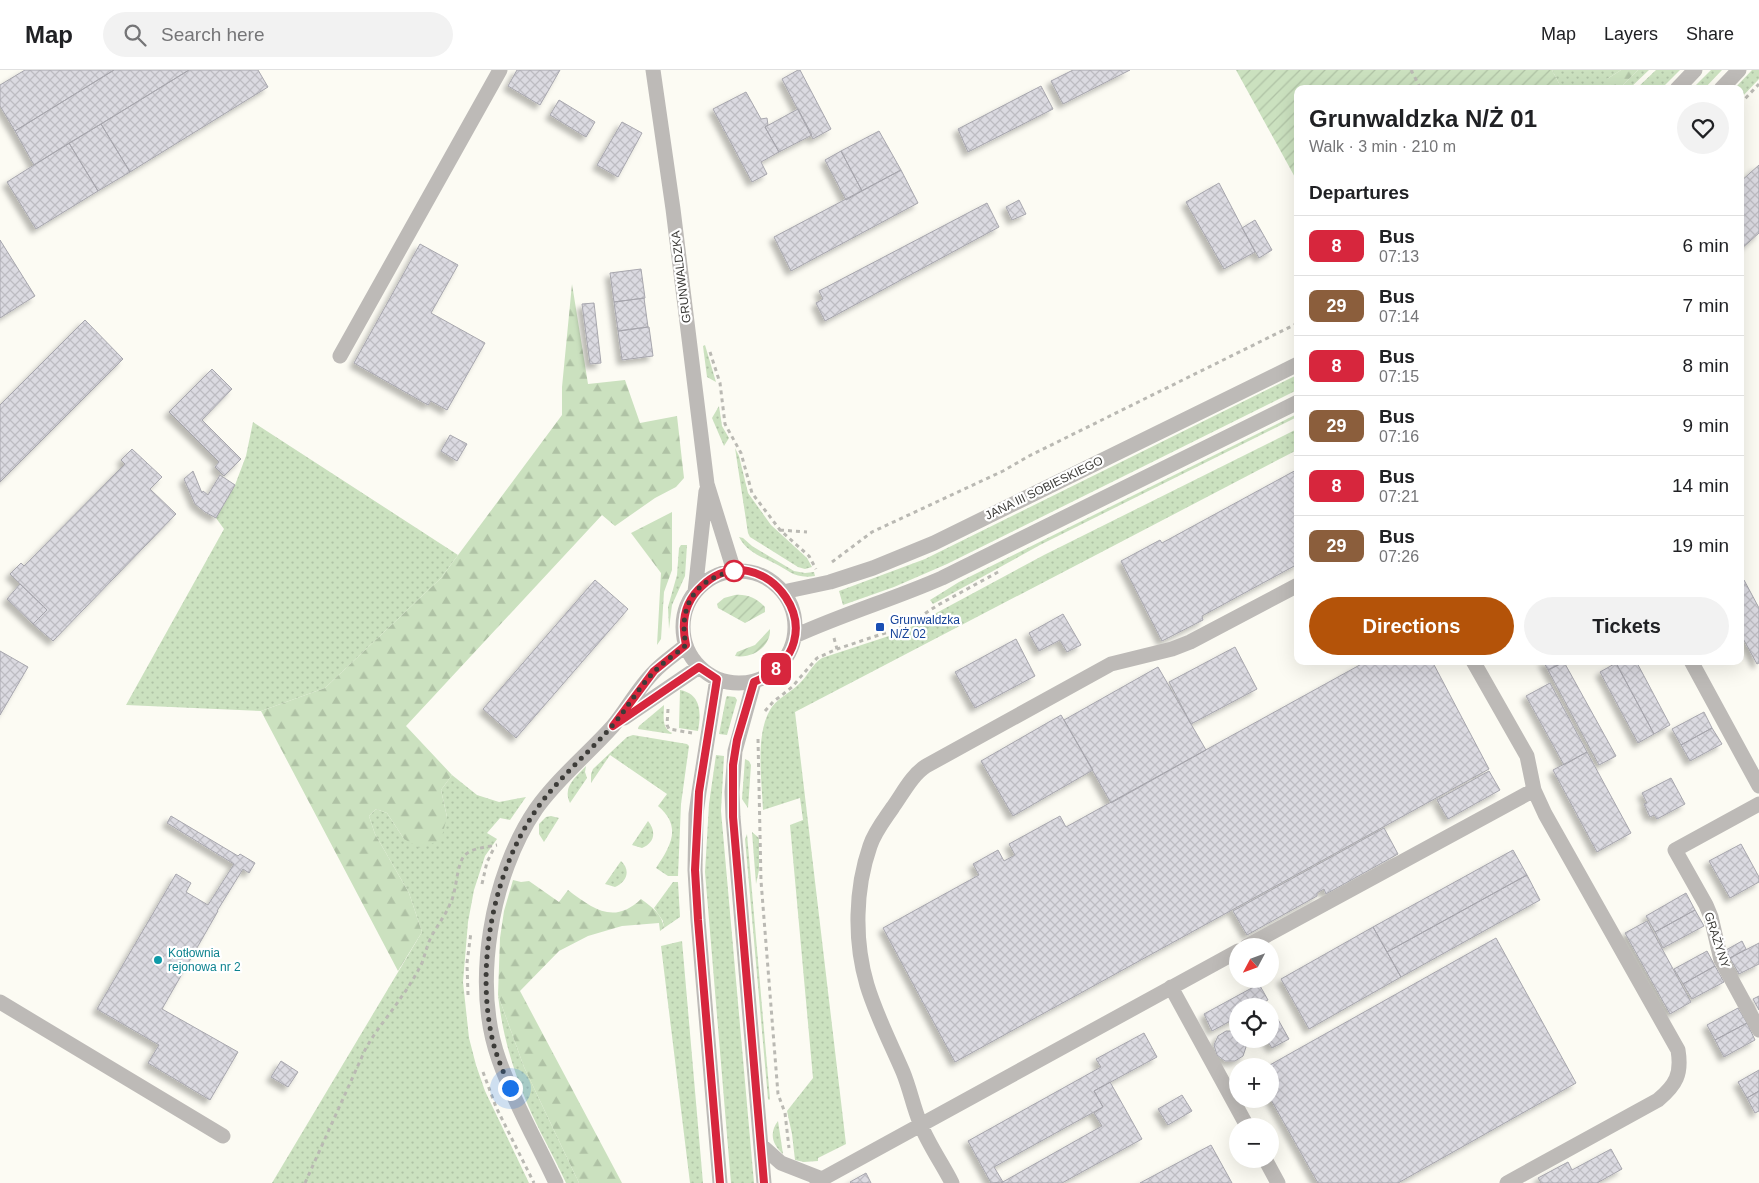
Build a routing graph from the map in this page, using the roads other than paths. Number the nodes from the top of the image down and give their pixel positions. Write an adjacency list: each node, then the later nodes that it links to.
1 (500, 70): 7 (street)
2 (652, 70): 10 (street, GRUNWALDZKA)
3 (1695, 70): 5 (street)
4 (1738, 70): 6 (street)
5 (1681, 85)
6 (1725, 85)
7 (340, 356)
8 (1294, 366): 14 (street, JANA III SOBIESKIEGO)
9 (1294, 404): 15 (street)
10 (706, 484): 11 (street, GRUNWALDZKA); 13 (street, GRUNWALDZKA)
11 (734, 571): 13 (street); 14 (street)
12 (1294, 587): 32 (street)
13 (695, 592): 16 (street)
14 (783, 592): 15 (street)
15 (795, 636): 21 (street)
16 (686, 645): 19 (street); 22 (street)
17 (1475, 665): 24 (street)
18 (1693, 665): 23 (street)
19 (699, 667): 20 (street); 22 (street)
20 (717, 679): 21 (street); 38 (street)
21 (754, 682): 34 (street)
22 (613, 726): 37 (street)
23 (1759, 786)
24 (1534, 790): 26 (street); 42 (street)
25 (1759, 804): 30 (street, GRAŻYNY)
26 (1262, 938)
27 (1229, 956): 28 (street)
28 (1171, 988): 31 (street); 32 (street)
29 (0, 1002): 33 (street)
30 (1759, 1030)
31 (1243, 1118)
32 (920, 1124): 36 (street); 40 (street)
33 (223, 1136)
34 (761, 1145): 36 (street); 39 (street)
35 (1270, 1168): 41 (street)
36 (819, 1181)
37 (556, 1183)
38 (720, 1183)
39 (764, 1183)
40 (952, 1183)
41 (1278, 1183)
42 (1508, 1183)

